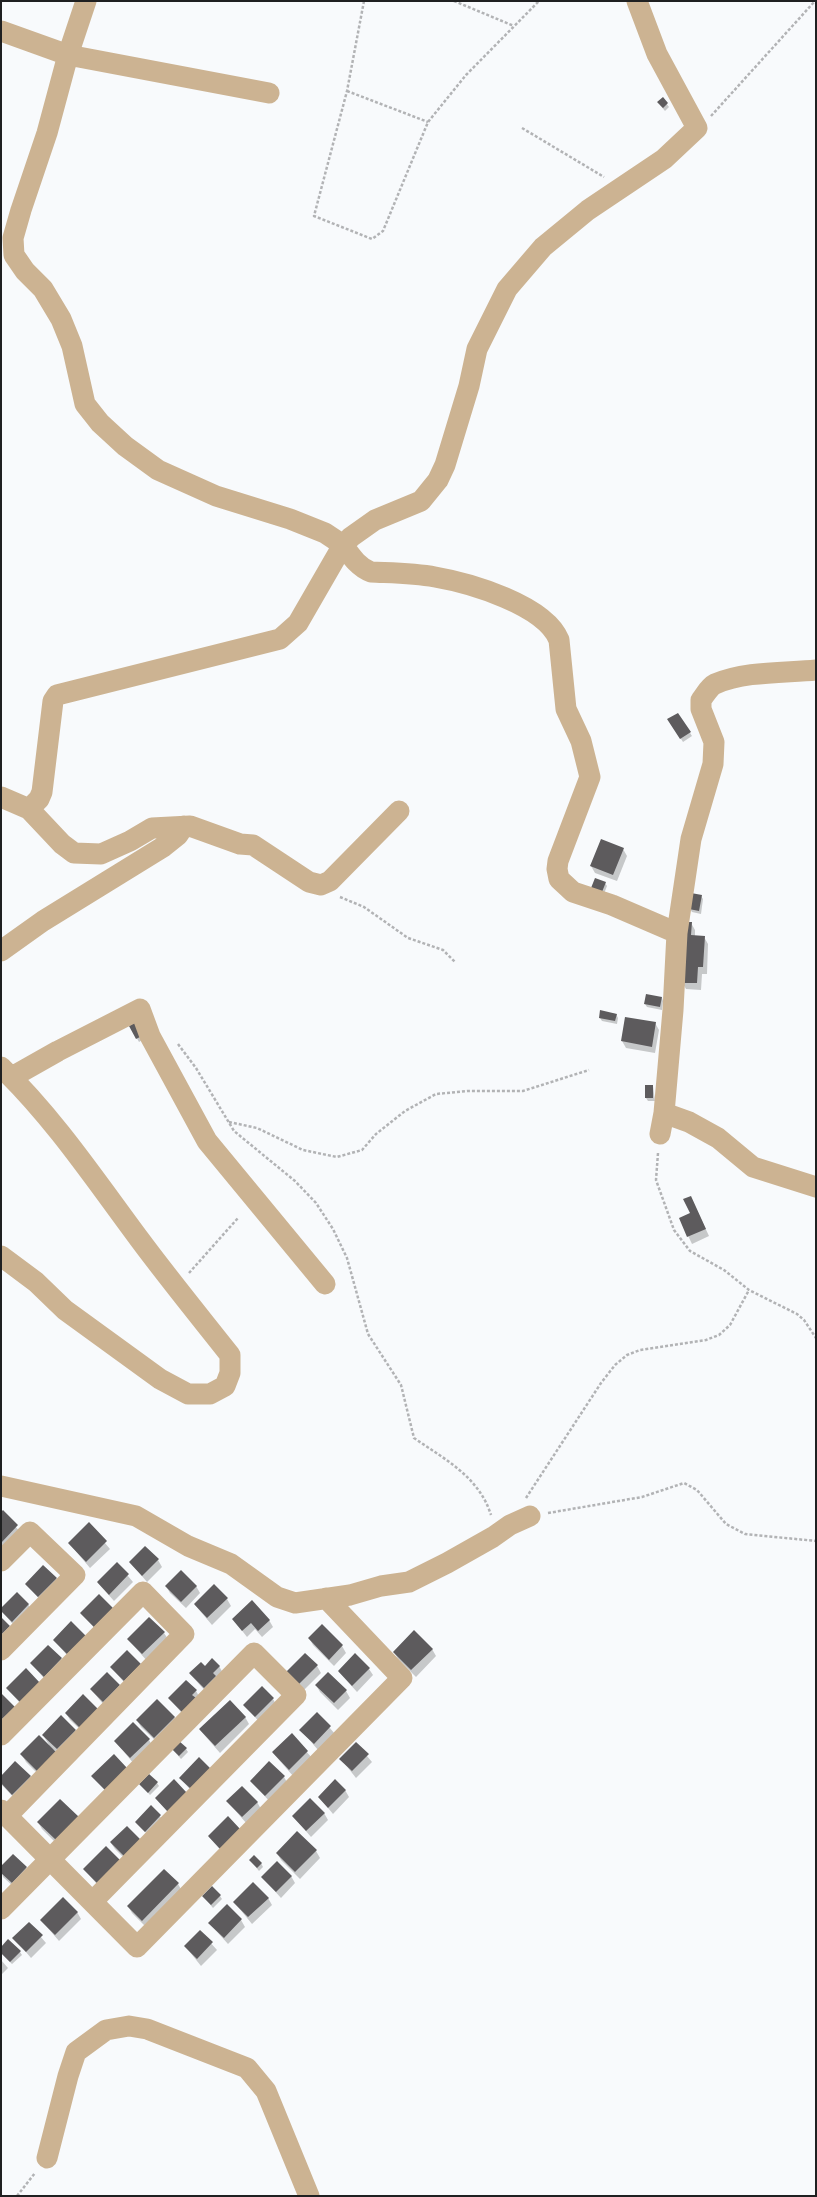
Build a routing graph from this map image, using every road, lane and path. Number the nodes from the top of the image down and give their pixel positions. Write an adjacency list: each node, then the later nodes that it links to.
1 (86, 1): 9 (street)
2 (364, 1): 10 (path)
3 (454, 1): 7 (path)
4 (539, 1): 7 (path)
5 (637, 1): 14 (street)
6 (815, 1): 14 (path)
7 (514, 26): 12 (path)
8 (1, 32): 9 (street)
9 (68, 55): 11 (street); 16 (street)
10 (347, 91): 12 (path); 12 (path)
11 (269, 93)
12 (428, 122)
13 (522, 128): 15 (path)
14 (697, 128): 15 (street)
15 (622, 188): 16 (street)
16 (343, 545): 19 (street); 23 (street)
17 (816, 670): 23 (street)
18 (1, 797): 19 (street)
19 (29, 809): 21 (street)
20 (399, 811): 22 (street)
21 (184, 826): 22 (street); 24 (street)
22 (321, 885): 25 (path)
23 (677, 933): 28 (street)
24 (1, 952)
25 (455, 962)
26 (589, 1070): 29 (path)
27 (6, 1072): 34 (street); 35 (street)
28 (664, 1113): 30 (street); 31 (street)
29 (228, 1122)
30 (660, 1134): 36 (path)
31 (816, 1187)
32 (238, 1218): 35 (path)
33 (1, 1256): 35 (street)
34 (325, 1284)
35 (176, 1287)
36 (749, 1290): 37 (path); 39 (path)
37 (816, 1338)
38 (1, 1486): 42 (street)
39 (527, 1507): 40 (path); 42 (street)
40 (816, 1541)
41 (1, 1561): 43 (street)
42 (326, 1598): 47 (street)
43 (1, 1650)
44 (1, 1735): 45 (street)
45 (4, 1813): 46 (street)
46 (50, 1859): 47 (street); 47 (street); 48 (street)
47 (93, 1902)
48 (1, 1909)
49 (47, 2158): 50 (path); 51 (street)
50 (17, 2196)
51 (309, 2196)

